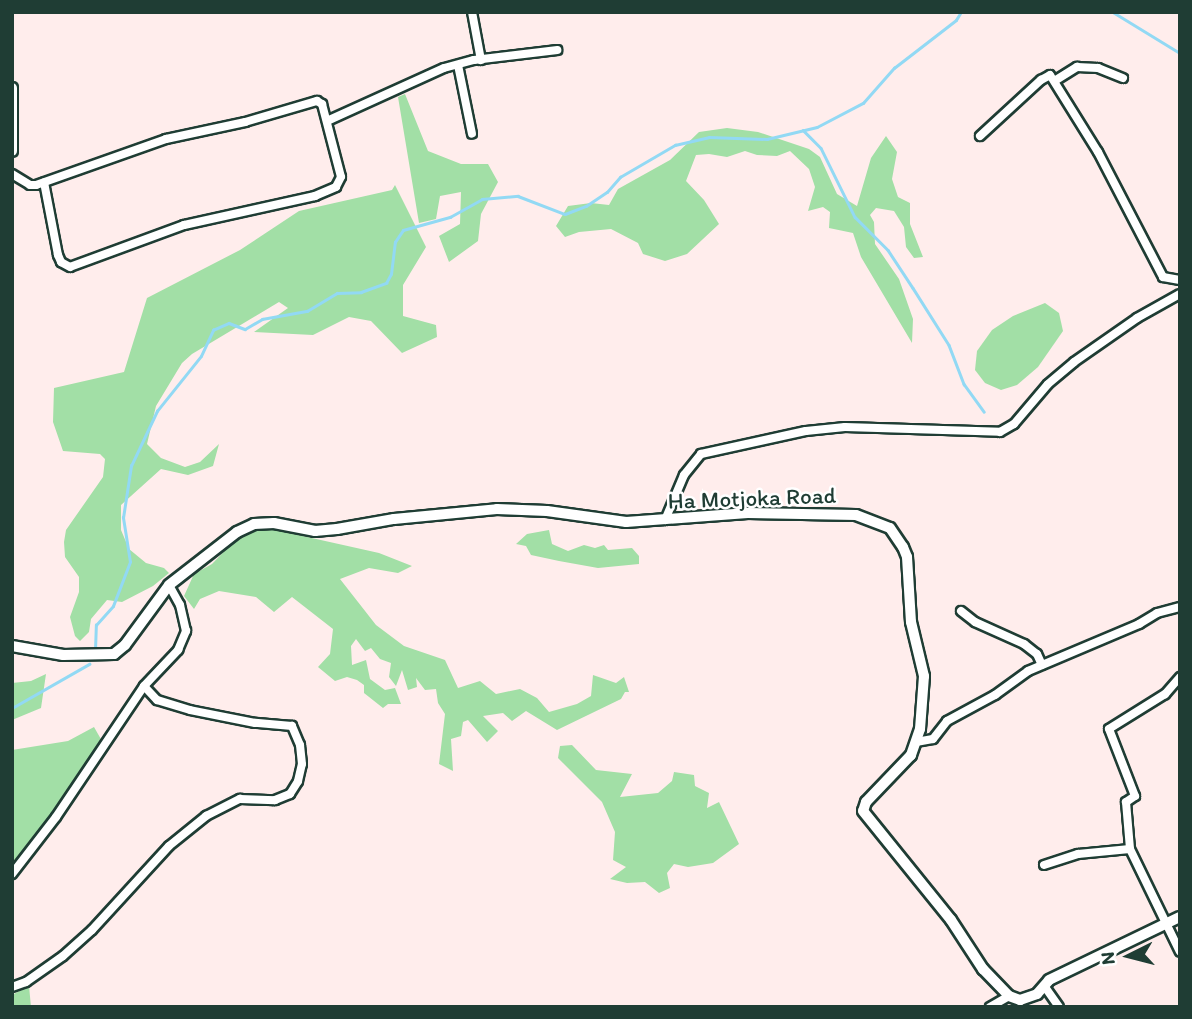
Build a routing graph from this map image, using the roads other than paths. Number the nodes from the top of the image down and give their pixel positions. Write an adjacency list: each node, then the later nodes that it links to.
1 (472, 12): 3 (street)
2 (557, 50): 3 (street)
3 (481, 60): 4 (street)
4 (458, 65): 8 (street); 9 (street)
5 (1123, 78): 6 (street)
6 (1056, 80): 10 (street); 14 (street)
7 (12, 88): 11 (street)
8 (327, 121): 13 (street); 13 (street)
9 (472, 134)
10 (980, 136)
11 (12, 151)
12 (12, 174): 13 (street)
13 (44, 182)
14 (1180, 280)
15 (1180, 294): 16 (street)
16 (665, 520): 17 (street, Ha Motjoka Road); 24 (street, Ha Motjoka Road)
17 (169, 585): 20 (street, Ha Motjoka Road); 23 (street)
18 (1180, 607): 21 (street)
19 (961, 611): 21 (street)
20 (12, 646)
21 (1042, 665): 24 (street)
22 (1180, 677): 25 (street)
23 (144, 686): 27 (street); 31 (street)
24 (916, 742): 33 (street, Ha Motjoka Road)
25 (1130, 849): 26 (street); 29 (street)
26 (1044, 865)
27 (12, 874)
28 (1180, 917): 29 (street)
29 (1164, 925): 30 (street); 32 (street)
30 (1180, 952)
31 (12, 987)
32 (1045, 987): 33 (street); 35 (street)
33 (1009, 996): 34 (street)
34 (990, 1007)
35 (1059, 1007)

